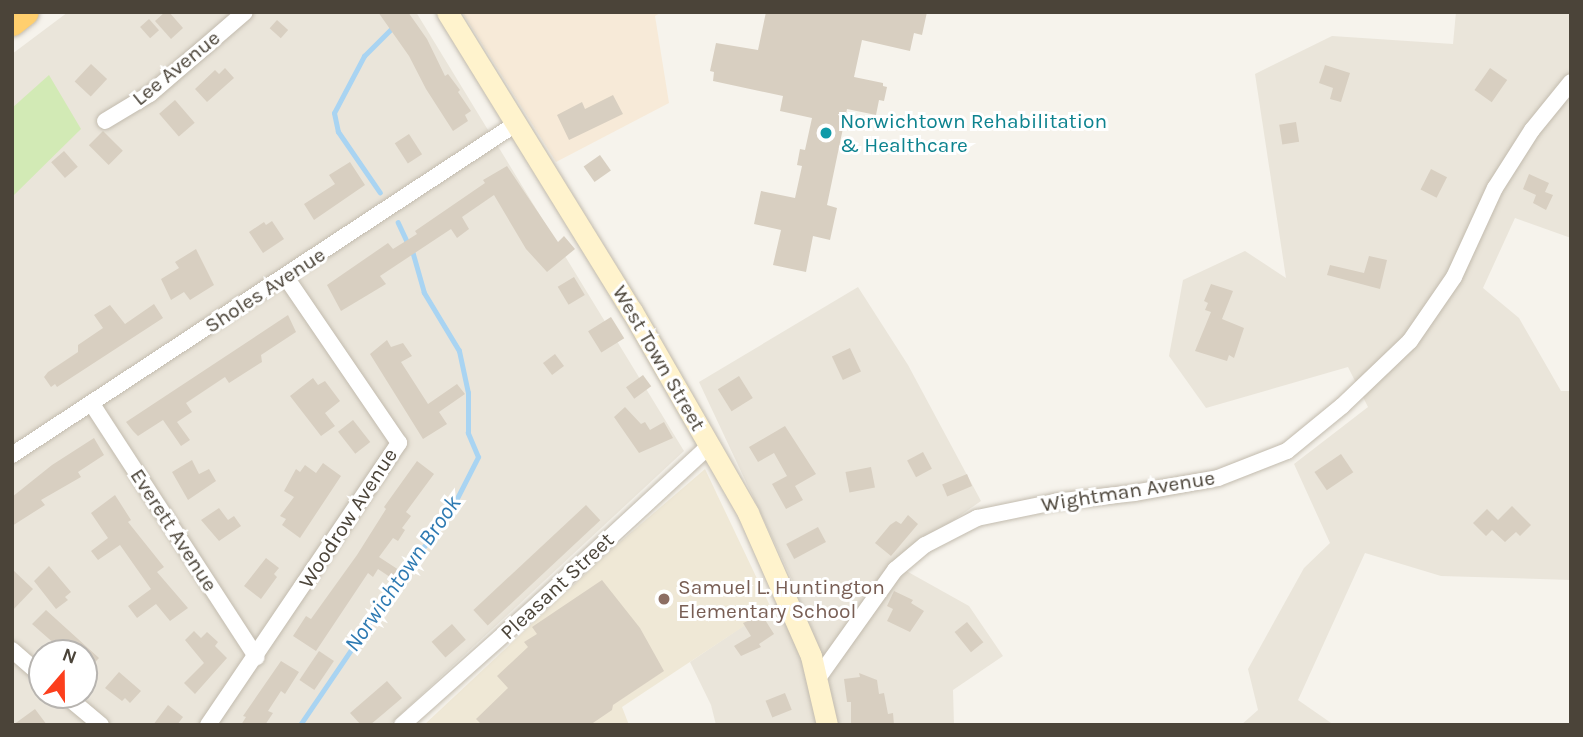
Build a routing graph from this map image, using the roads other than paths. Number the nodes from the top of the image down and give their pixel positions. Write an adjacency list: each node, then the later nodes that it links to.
1 (25, 12): 4 (highway)
2 (245, 12): 6 (street, Lee Avenue)
3 (447, 12): 7 (main road, West Town Street)
4 (12, 22)
5 (1571, 82): 15 (street, Wightman Avenue)
6 (105, 121)
7 (517, 123): 8 (street, Sholes Avenue); 10 (main road, West Town Street)
8 (285, 276): 9 (street, Sholes Avenue); 13 (street, Woodrow Avenue)
9 (92, 404): 11 (street, Sholes Avenue); 13 (street, Everett Avenue)
10 (710, 445): 15 (main road, West Town Street); 19 (street, Pleasant Street)
11 (12, 455)
12 (12, 650): 14 (street)
13 (256, 657): 18 (street, Woodrow Avenue)
14 (28, 664)
15 (818, 678): 20 (main road, West Town Street)
16 (82, 709): 17 (street)
17 (101, 725)
18 (208, 725)
19 (402, 725)
20 (827, 725)

